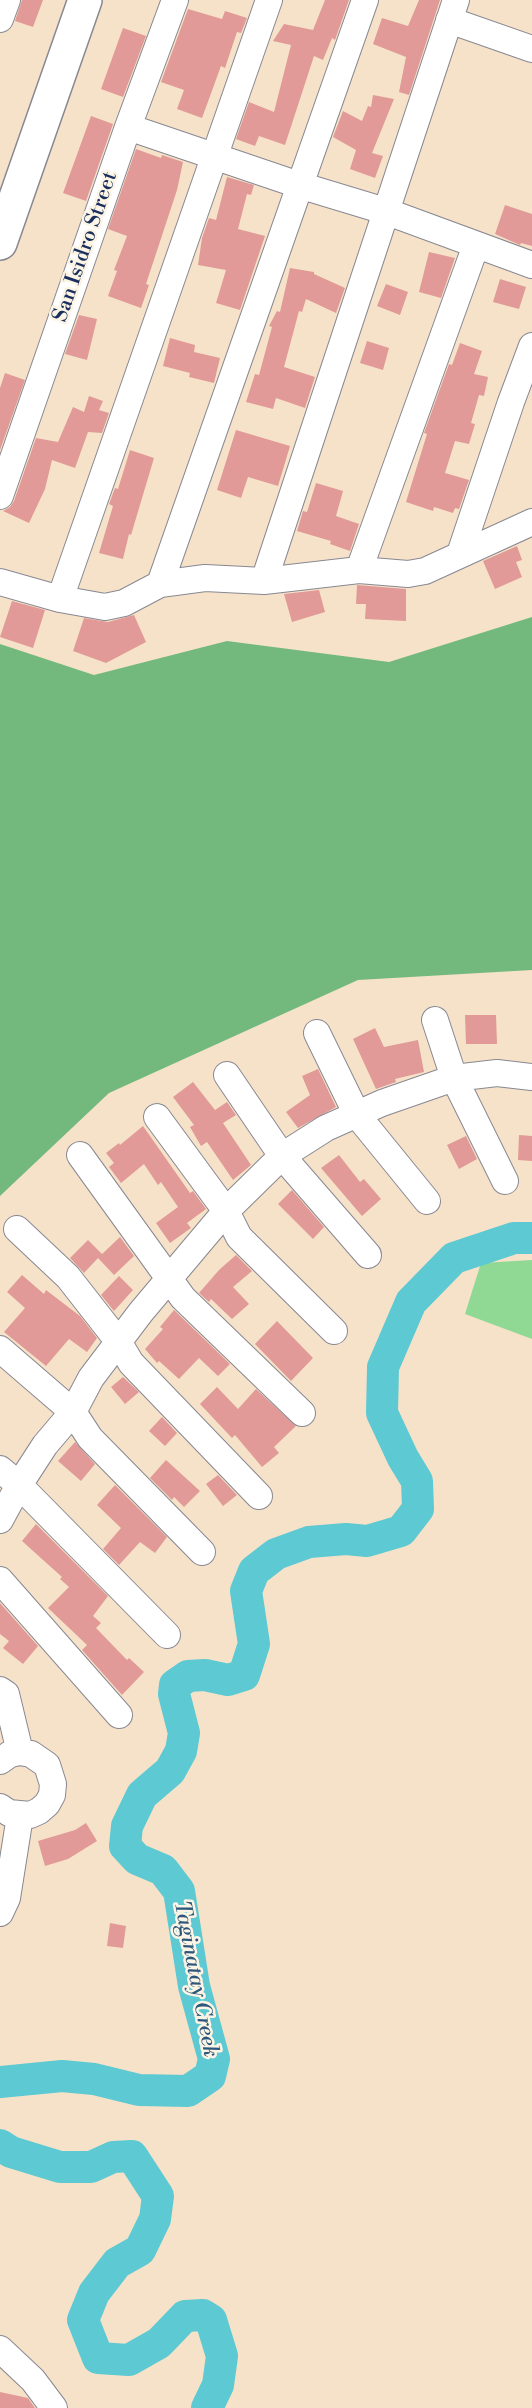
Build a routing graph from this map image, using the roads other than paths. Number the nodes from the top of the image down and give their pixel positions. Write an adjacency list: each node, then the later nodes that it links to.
1 (7, 0): 7 (street)
2 (85, 0): 13 (main road)
3 (176, 0): 9 (street, San Isidro Street)
4 (269, 0): 10 (street)
5 (365, 0): 11 (street)
6 (452, 10): 8 (street); 12 (street)
7 (0, 19)
8 (532, 49)
9 (128, 127): 10 (street); 17 (street, San Isidro Street)
10 (214, 155): 11 (street); 24 (street)
11 (299, 185): 12 (street); 23 (street)
12 (385, 211): 14 (street); 21 (street)
13 (1, 238)
14 (476, 245): 15 (street); 20 (street)
15 (532, 265)
16 (532, 346): 19 (street)
17 (0, 495)
18 (532, 522): 19 (street)
19 (460, 555): 20 (street)
20 (359, 570): 21 (street)
21 (264, 581): 23 (street)
22 (0, 582): 24 (street)
23 (160, 584): 24 (street)
24 (60, 599)
25 (435, 1020): 29 (street)
26 (317, 1033): 30 (street)
27 (227, 1075): 33 (street)
28 (532, 1077): 29 (street)
29 (454, 1078): 30 (street); 34 (street)
30 (357, 1115): 33 (street); 35 (street)
31 (157, 1117): 36 (street)
32 (80, 1155): 39 (street)
33 (282, 1156): 36 (street); 38 (street)
34 (505, 1181)
35 (427, 1201)
36 (226, 1211): 39 (street); 40 (street)
37 (17, 1229): 41 (street)
38 (368, 1256)
39 (170, 1276): 41 (street); 44 (street)
40 (333, 1331)
41 (118, 1341): 43 (street); 46 (street)
42 (0, 1349): 43 (street)
43 (73, 1412): 45 (street); 48 (street)
44 (302, 1413)
45 (9, 1477): 47 (street); 50 (street)
46 (259, 1496)
47 (0, 1521)
48 (202, 1552)
49 (0, 1580): 52 (street)
50 (167, 1635)
51 (0, 1690): 53 (street)
52 (119, 1715)
53 (5, 1757): 54 (street)
54 (10, 1811): 55 (street)
55 (6, 1867): 56 (street)
56 (0, 1913)
57 (0, 2349): 58 (street)
58 (54, 2408)

